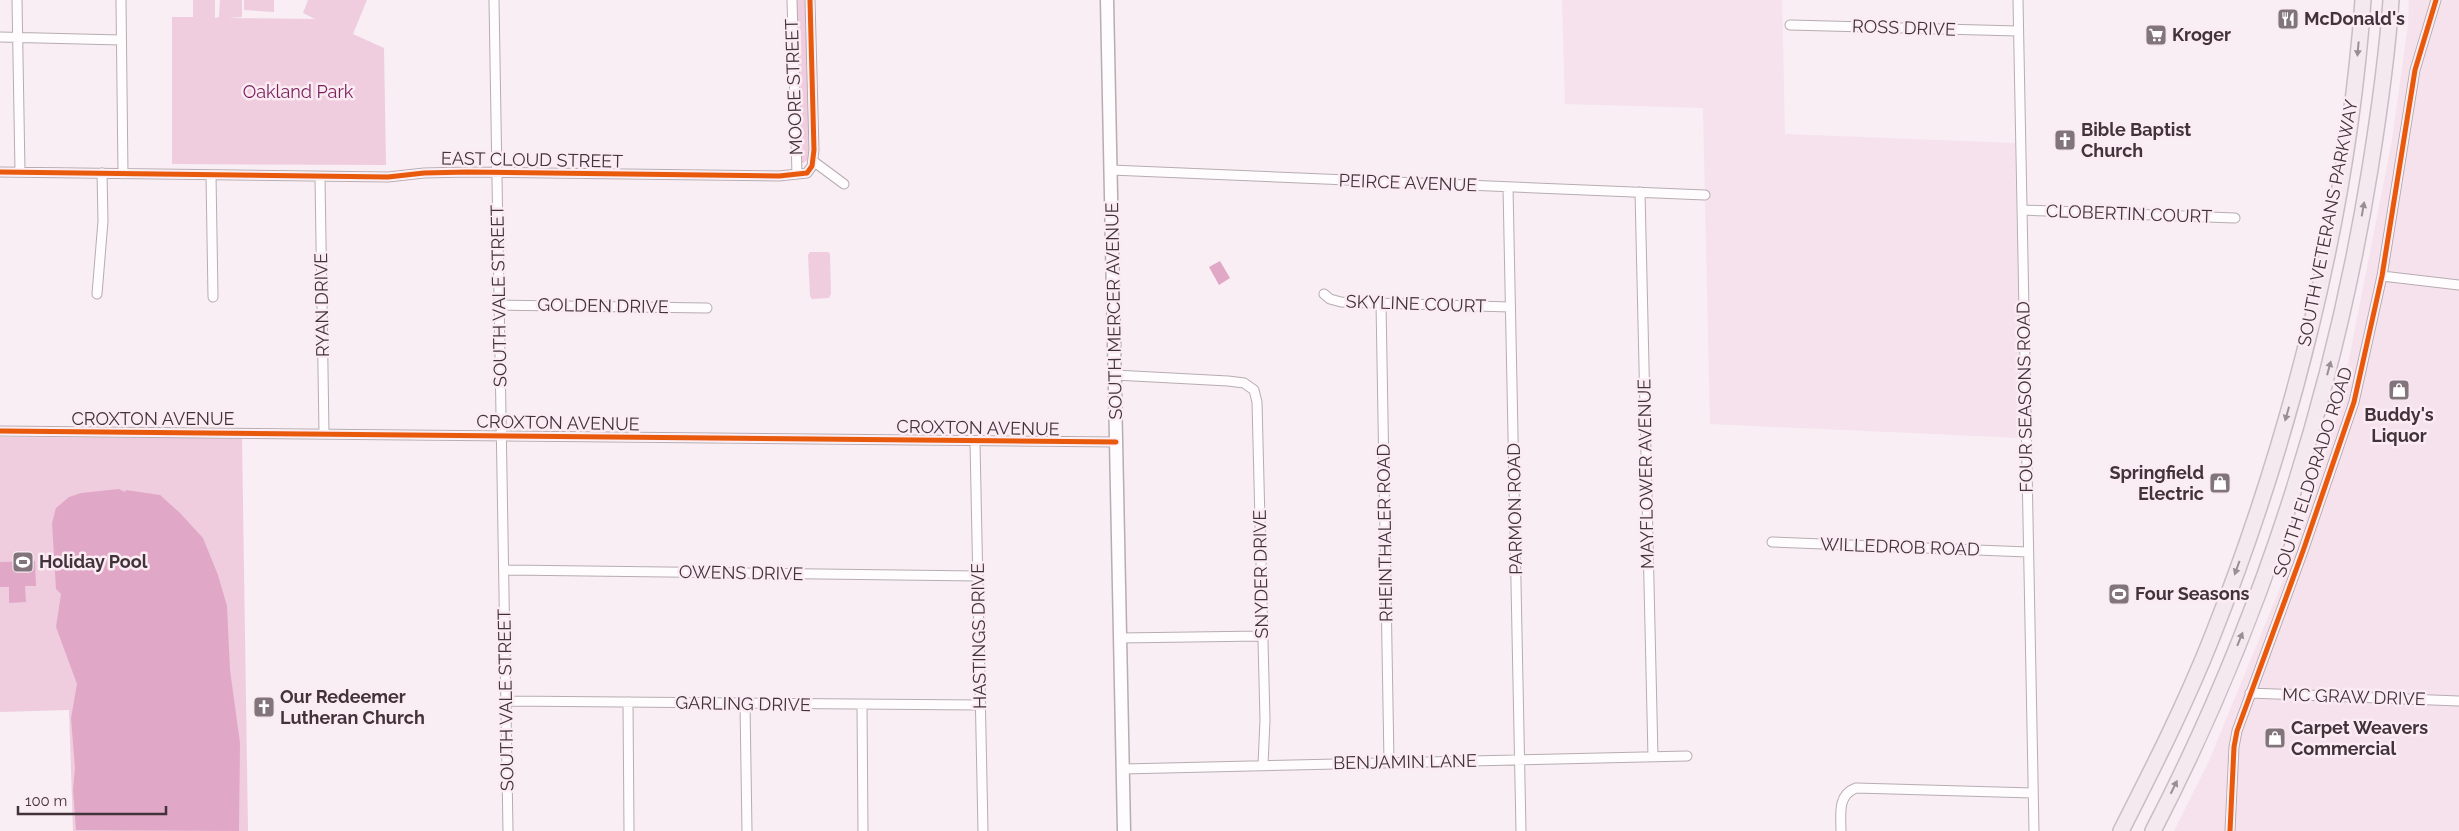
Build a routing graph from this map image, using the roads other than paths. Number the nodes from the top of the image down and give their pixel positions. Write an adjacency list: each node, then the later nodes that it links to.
1 (17, 0): 14 (street)
2 (122, 0): 15 (street)
3 (494, 0): 20 (street, SOUTH VALE STREET)
4 (792, 0): 23 (street, MOORE STREET)
5 (810, 0): 16 (street, MOORE STREET)
6 (1107, 0): 17 (main road, SOUTH MERCER AVENUE)
7 (2018, 0): 12 (street, FOUR SEASONS ROAD)
8 (2363, 0): 76 (highway, SOUTH VETERANS PARKWAY, one-way to 76)
9 (2390, 0): 77 (highway, SOUTH VETERANS PARKWAY, one-way to 9)
10 (2436, 0): 32 (street, SOUTH ELDORADO ROAD)
11 (1790, 25): 12 (street, ROSS DRIVE)
12 (2018, 32): 30 (street, FOUR SEASONS ROAD)
13 (0, 37): 14 (street)
14 (18, 37): 15 (street); 19 (street)
15 (121, 40): 22 (street)
16 (813, 161): 23 (street); 26 (street)
17 (1111, 170): 27 (street, PEIRCE AVENUE); 41 (main road, SOUTH MERCER AVENUE)
18 (0, 172): 19 (street)
19 (20, 172): 21 (street)
20 (497, 173): 23 (street, EAST CLOUD STREET); 25 (street, EAST CLOUD STREET); 38 (street, SOUTH VALE STREET)
21 (102, 174): 22 (street, EAST CLOUD STREET); 34 (street)
22 (123, 174): 24 (street, EAST CLOUD STREET)
23 (797, 174)
24 (211, 175): 25 (street, EAST CLOUD STREET); 36 (street)
25 (320, 177): 43 (street, RYAN DRIVE)
26 (844, 184)
27 (1508, 187): 28 (street, PEIRCE AVENUE); 39 (street, PARMON ROAD)
28 (1640, 192): 29 (street, PEIRCE AVENUE); 61 (street, MAYFLOWER AVENUE)
29 (1705, 195)
30 (2022, 210): 31 (street, CLOBERTIN COURT); 48 (street, FOUR SEASONS ROAD)
31 (2235, 218)
32 (2382, 276): 33 (street); 53 (street, SOUTH ELDORADO ROAD)
33 (2459, 285)
34 (96, 294)
35 (1324, 294): 37 (street, SKYLINE COURT)
36 (214, 297)
37 (1381, 303): 39 (street, SKYLINE COURT); 63 (street, RHEINTHALER ROAD)
38 (499, 305): 40 (street, GOLDEN DRIVE); 44 (street, SOUTH VALE STREET)
39 (1510, 307): 62 (street, PARMON ROAD)
40 (707, 308)
41 (1115, 375): 46 (main road, SOUTH MERCER AVENUE); 51 (street, SNYDER DRIVE)
42 (0, 431): 43 (street, CROXTON AVENUE)
43 (324, 433): 44 (street, CROXTON AVENUE)
44 (501, 435): 45 (street, CROXTON AVENUE); 49 (street, SOUTH VALE STREET)
45 (975, 442): 46 (street, CROXTON AVENUE); 50 (street, HASTINGS DRIVE)
46 (1116, 442): 52 (main road, SOUTH MERCER AVENUE)
47 (1772, 542): 48 (street, WILLEDROB ROAD)
48 (2028, 552): 66 (street, FOUR SEASONS ROAD)
49 (504, 570): 50 (street, OWENS DRIVE); 54 (street, SOUTH VALE STREET)
50 (978, 576): 59 (street, HASTINGS DRIVE)
51 (1262, 636): 52 (street); 64 (street, SNYDER DRIVE)
52 (1120, 638): 65 (main road, SOUTH MERCER AVENUE)
53 (2250, 693): 55 (street, MC GRAW DRIVE); 78 (street, SOUTH ELDORADO ROAD)
54 (506, 701): 56 (street, GARLING DRIVE); 67 (street, SOUTH VALE STREET)
55 (2459, 701)
56 (628, 702): 57 (street, GARLING DRIVE); 68 (street)
57 (745, 704): 58 (street, GARLING DRIVE); 69 (street)
58 (862, 705): 59 (street, GARLING DRIVE); 70 (street)
59 (980, 705): 71 (street, HASTINGS DRIVE)
60 (1687, 756): 61 (street, BENJAMIN LANE)
61 (1653, 757): 62 (street, BENJAMIN LANE)
62 (1518, 759): 63 (street, BENJAMIN LANE); 73 (street, PARMON ROAD)
63 (1389, 762): 64 (street, BENJAMIN LANE)
64 (1263, 765): 65 (street, BENJAMIN LANE)
65 (1123, 769): 72 (main road, SOUTH MERCER AVENUE)
66 (2033, 793): 74 (street); 75 (street, FOUR SEASONS ROAD)
67 (508, 831)
68 (630, 831)
69 (747, 831)
70 (863, 831)
71 (982, 831)
72 (1124, 831)
73 (1521, 831)
74 (1841, 831)
75 (2034, 831)
76 (2121, 831)
77 (2153, 831)
78 (2230, 831)

